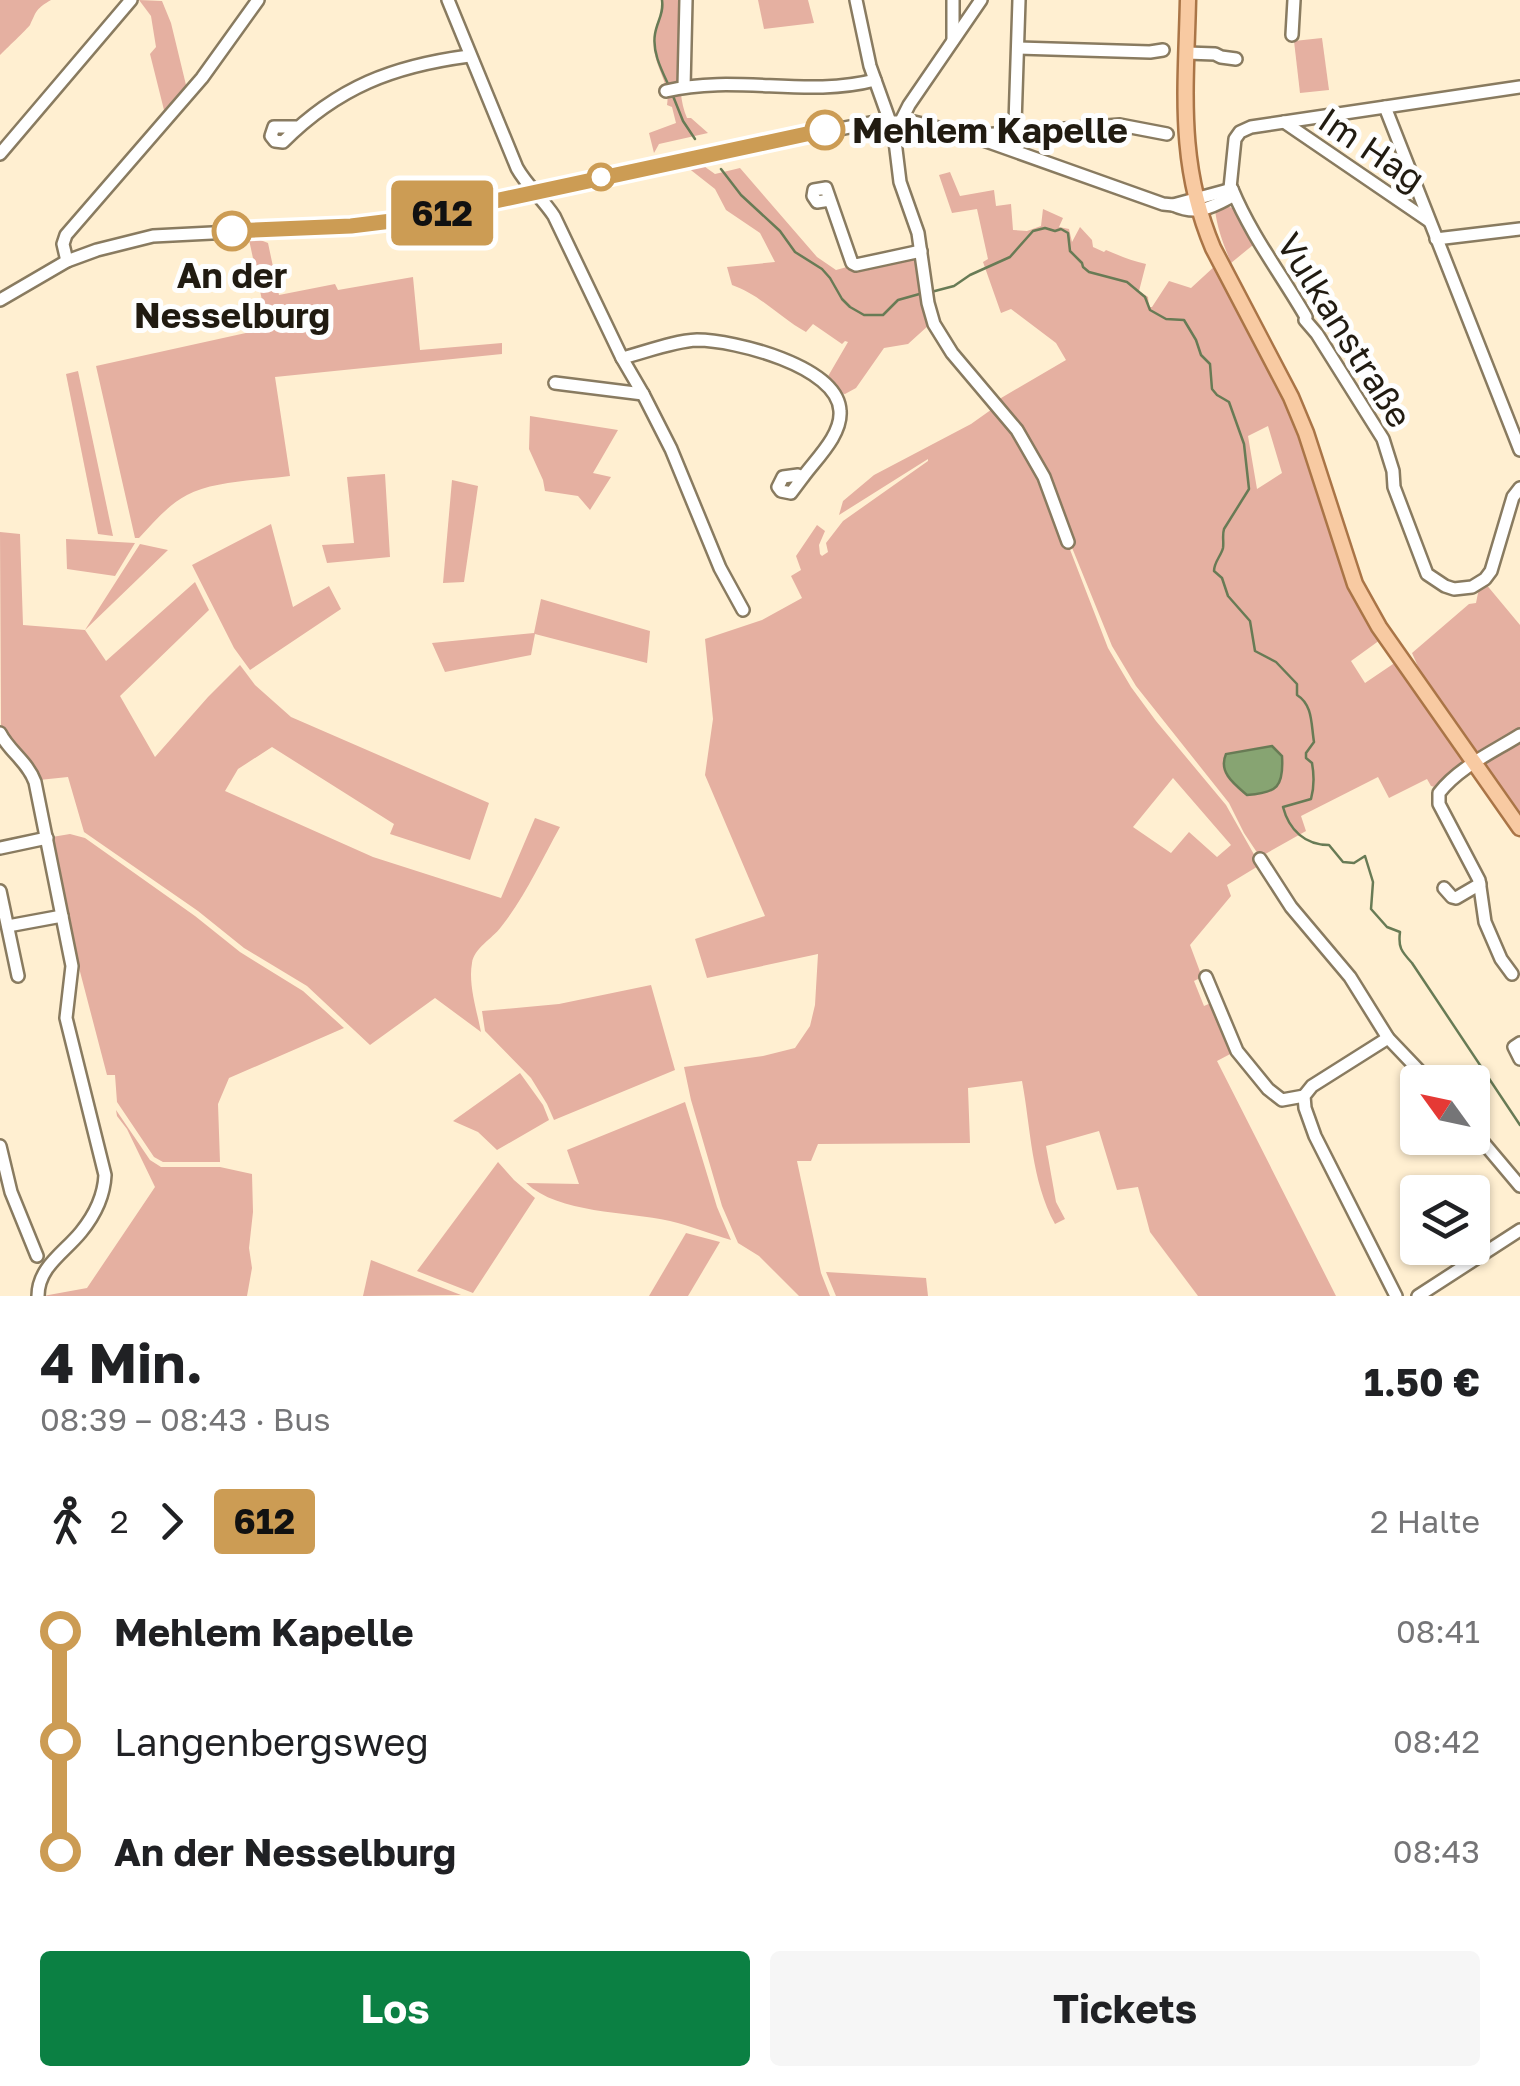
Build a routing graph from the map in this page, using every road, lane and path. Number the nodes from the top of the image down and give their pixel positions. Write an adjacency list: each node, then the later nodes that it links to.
1 (131, 0): 28 (street)
2 (258, 0): 39 (street)
3 (448, 0): 16 (street)
4 (686, 0): 18 (street)
5 (856, 0): 18 (street)
6 (953, 0): 12 (street)
7 (981, 0): 12 (street)
8 (1019, 0): 13 (street)
9 (1188, 0): 15 (main road)
10 (1294, 0): 11 (street)
11 (1292, 34)
12 (953, 40): 21 (street)
13 (1018, 48): 14 (street); 24 (street)
14 (1164, 50)
15 (1187, 54): 17 (street); 29 (main road)
16 (469, 56): 23 (street); 31 (street)
17 (1236, 58)
18 (875, 80): 21 (street)
19 (1520, 87): 20 (street)
20 (1385, 106): 22 (street); 35 (street)
21 (896, 121): 26 (street); 31 (street); 38 (street)
22 (1284, 122): 30 (street); 35 (street, Im Hag)
23 (298, 127)
24 (1013, 134): 25 (street); 26 (street); 27 (street)
25 (1167, 134)
26 (972, 136): 27 (street)
27 (1008, 148): 33 (street)
28 (0, 154)
29 (1191, 183): 33 (street); 34 (main road)
30 (1232, 190): 34 (street); 46 (street, Vulkanstraße)
31 (534, 192): 39 (street); 41 (street)
32 (830, 200): 38 (street)
33 (1173, 205): 34 (street)
34 (1197, 205): 51 (main road)
35 (1430, 222): 37 (street)
36 (1520, 228): 37 (street, Im Hag)
37 (1436, 239): 44 (street)
38 (922, 251): 47 (street)
39 (68, 261): 40 (street)
40 (0, 300)
41 (622, 358): 43 (street); 45 (street)
42 (555, 382): 43 (street)
43 (643, 394): 48 (street)
44 (1520, 450)
45 (802, 477)
46 (1520, 488)
47 (1068, 542)
48 (743, 610)
49 (0, 735): 53 (street)
50 (1520, 735): 51 (street)
51 (1470, 758): 52 (main road); 56 (street)
52 (1520, 828)
53 (47, 838): 54 (street); 59 (street)
54 (0, 848)
55 (1260, 860): 64 (street)
56 (1480, 884): 57 (street); 61 (street)
57 (1444, 888)
58 (0, 890): 60 (street)
59 (62, 916): 60 (street); 74 (street)
60 (8, 926): 62 (street)
61 (1512, 974)
62 (18, 976)
63 (1206, 978): 68 (street)
64 (1388, 1038): 67 (street); 68 (street)
65 (1520, 1042): 66 (street)
66 (1520, 1058)
67 (1414, 1065)
68 (1304, 1096): 75 (street)
69 (0, 1146): 73 (street)
70 (1490, 1151): 71 (street)
71 (1520, 1186)
72 (1520, 1230): 76 (street)
73 (38, 1256)
74 (38, 1291)
75 (1396, 1296)
76 (1418, 1296)

